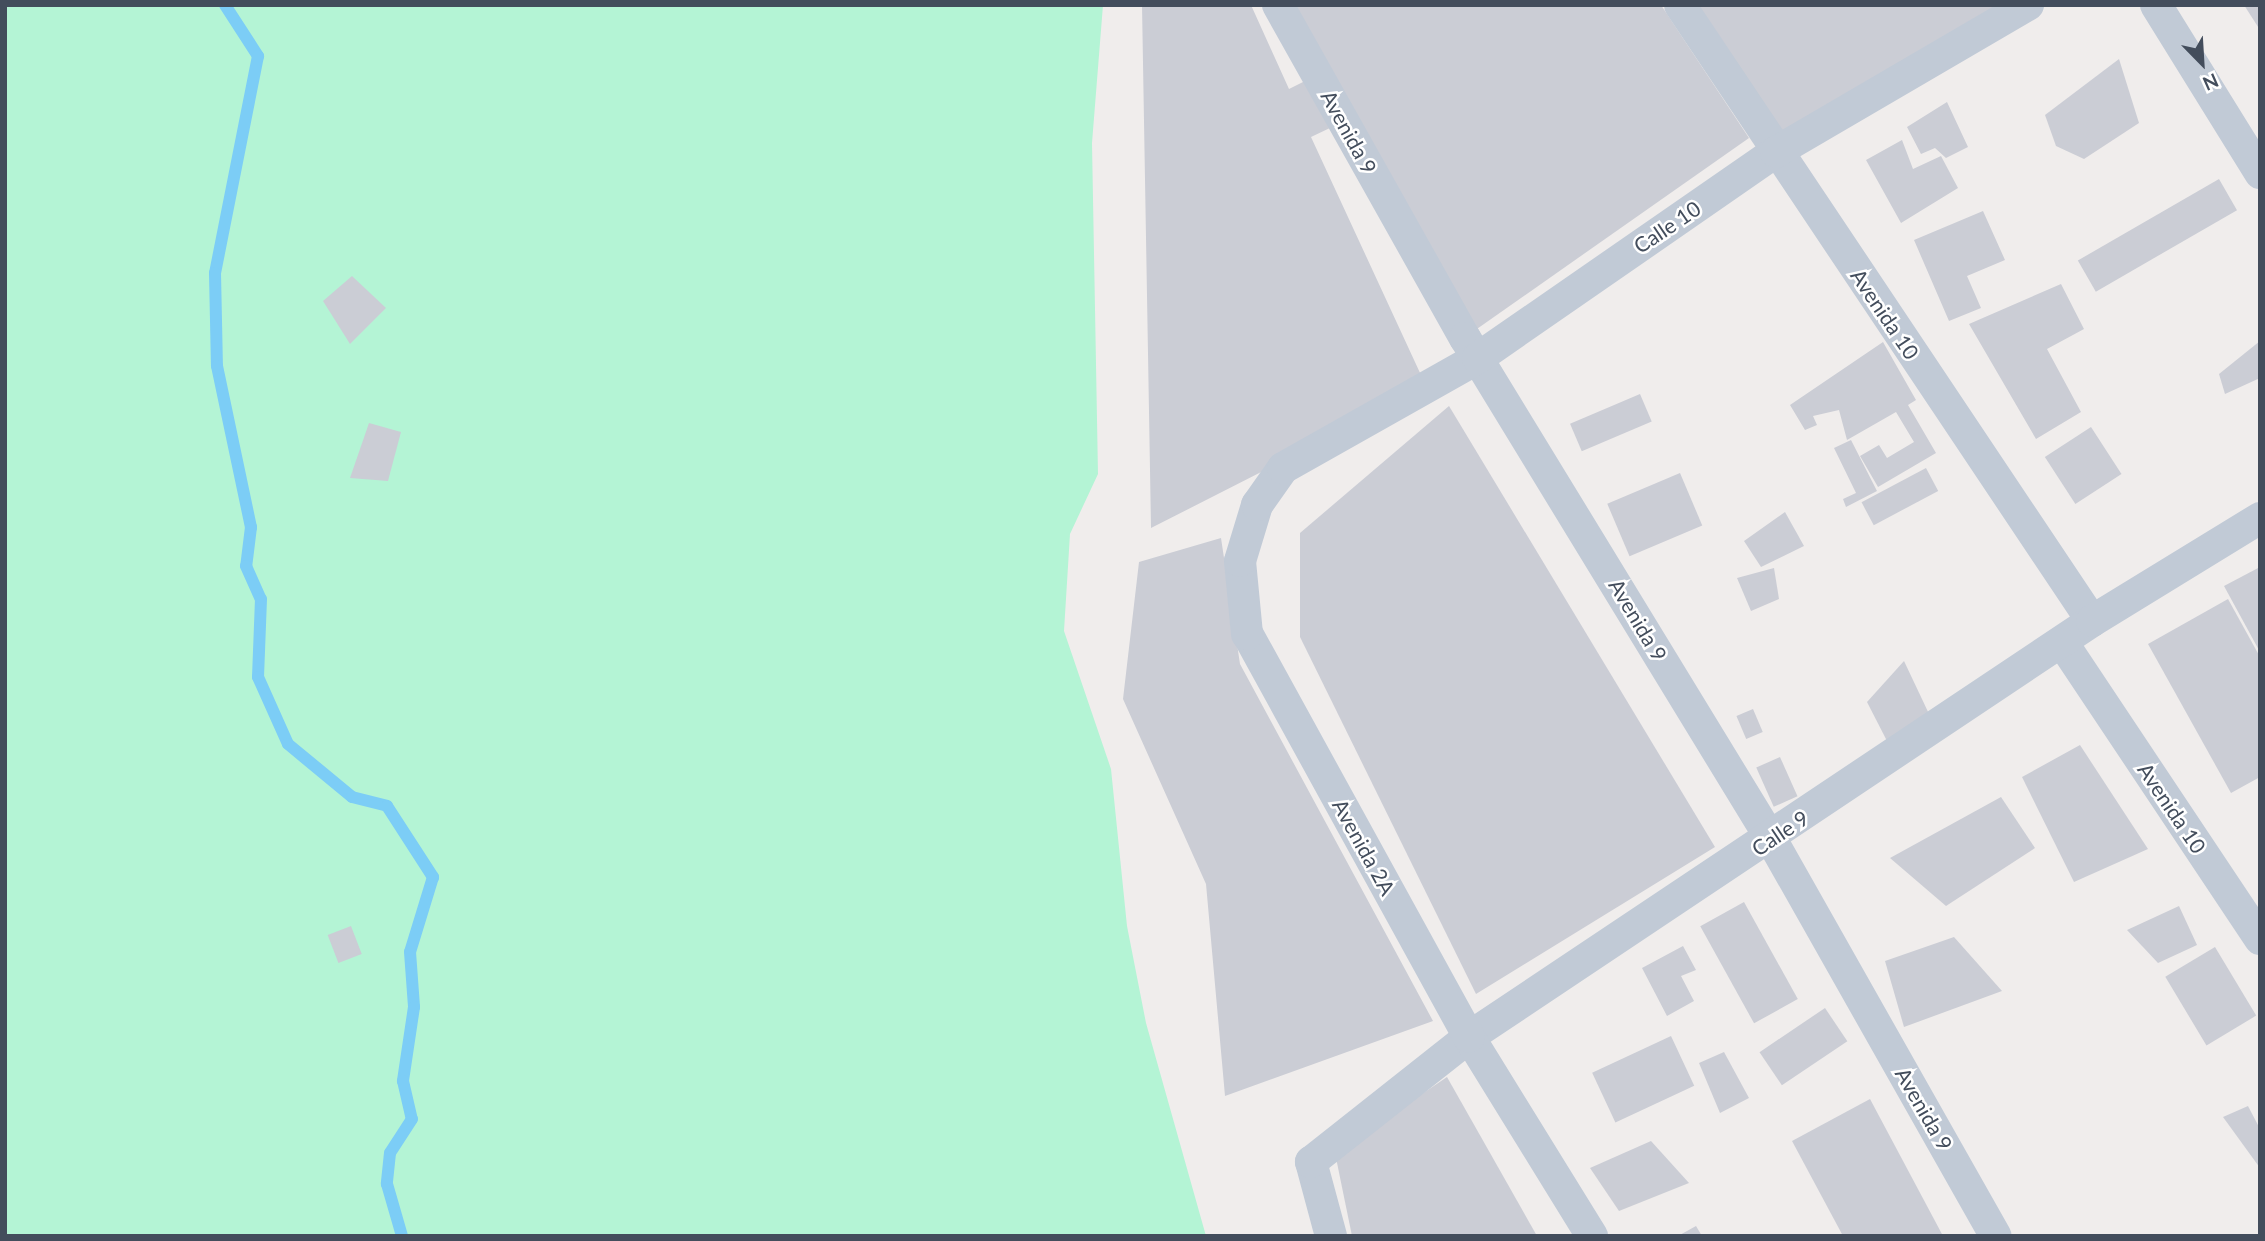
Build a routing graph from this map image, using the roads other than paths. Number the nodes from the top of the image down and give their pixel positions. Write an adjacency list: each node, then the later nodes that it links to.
1 (1278, 5): 7 (street, Avenida 9)
2 (1680, 5): 5 (street, Avenida 10)
3 (2028, 5): 5 (street, Calle 10)
4 (2156, 5): 6 (street)
5 (1776, 152): 7 (street, Calle 10); 10 (street, Avenida 10)
6 (2260, 173)
7 (1478, 358): 8 (street, Calle 10); 12 (street, Avenida 9)
8 (1309, 452): 14 (street, Avenida 2A)
9 (2260, 519): 10 (street, Calle 9)
10 (2092, 621): 11 (street, Calle 9)
11 (2062, 642): 12 (street, Calle 9); 13 (street, Avenida 10)
12 (1771, 839): 14 (street, Calle 9); 17 (street, Avenida 9)
13 (2260, 939)
14 (1469, 1037): 15 (street, Calle 9); 16 (street, Avenida 2A)
15 (1331, 1236)
16 (1592, 1236)
17 (1996, 1236)

